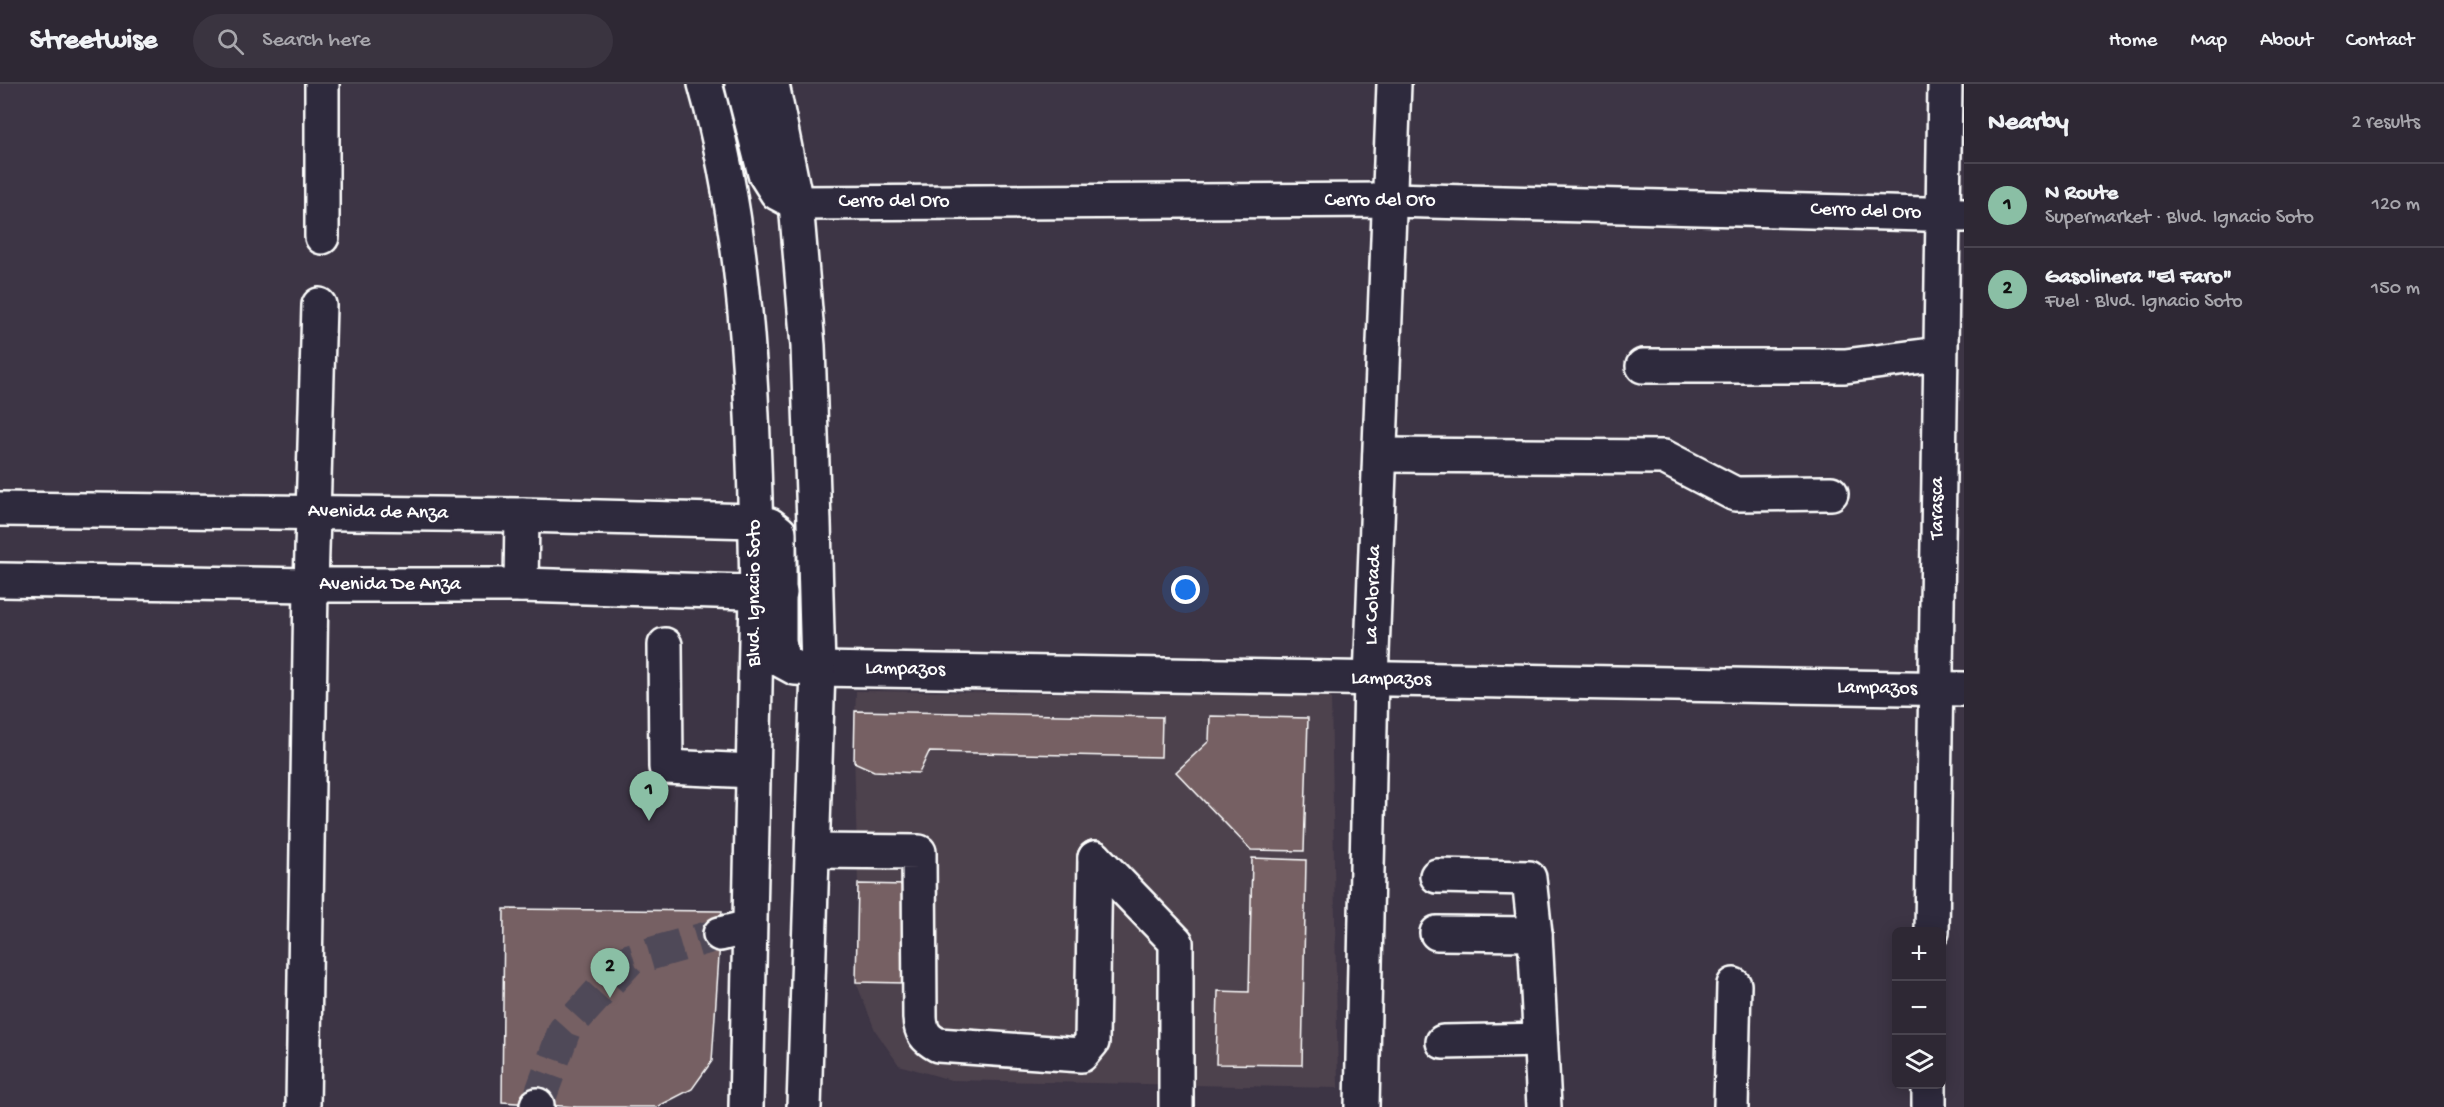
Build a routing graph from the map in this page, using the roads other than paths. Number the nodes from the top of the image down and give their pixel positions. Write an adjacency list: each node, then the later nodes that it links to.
1 (322, 84): 10 (street)
2 (705, 84): 20 (street, Blvd. Ignacio Soto)
3 (742, 84): 8 (street)
4 (772, 84): 8 (street)
5 (1394, 84): 7 (street, La Colorada)
6 (1945, 84): 9 (street, Tarasca)
7 (1391, 200): 8 (street, Cerro del Oro); 9 (street, Cerro del Oro); 15 (street, La Colorada)
8 (796, 203): 26 (street)
9 (1953, 215): 12 (street, Tarasca)
10 (322, 237)
11 (319, 305): 18 (street)
12 (1939, 354): 13 (street); 14 (street, Tarasca)
13 (1643, 366)
14 (1951, 432): 28 (street, Tarasca)
15 (1380, 455): 16 (street); 27 (street, La Colorada)
16 (1831, 493)
17 (0, 509): 18 (street, Avenida de Anza)
18 (314, 512): 19 (street, Avenida de Anza); 22 (street)
19 (522, 515): 20 (street, Avenida de Anza); 23 (street)
20 (755, 521): 24 (street, Blvd. Ignacio Soto)
21 (0, 580): 22 (street, Avenida De Anza)
22 (311, 585): 23 (street, Avenida De Anza); 39 (street)
23 (521, 585): 24 (street, Avenida De Anza)
24 (768, 593): 26 (street, Lampazos); 29 (street, Blvd. Ignacio Soto)
25 (665, 645): 29 (street)
26 (818, 669): 27 (street, Lampazos); 30 (street)
27 (1371, 680): 28 (street, Lampazos); 43 (street, La Colorada)
28 (1950, 690): 32 (street, Tarasca)
29 (753, 771): 40 (street, Blvd. Ignacio Soto)
30 (813, 851): 41 (street); 42 (street)
31 (1437, 876): 34 (street)
32 (1932, 927)
33 (1437, 933): 34 (street)
34 (1534, 934): 36 (street)
35 (1734, 985): 45 (street)
36 (1540, 1040): 37 (street); 44 (street)
37 (1443, 1042)
38 (1929, 1089): 46 (street)
39 (303, 1107)
40 (746, 1107)
41 (804, 1107)
42 (1176, 1107)
43 (1362, 1107)
44 (1544, 1107)
45 (1731, 1107)
46 (1929, 1107)

